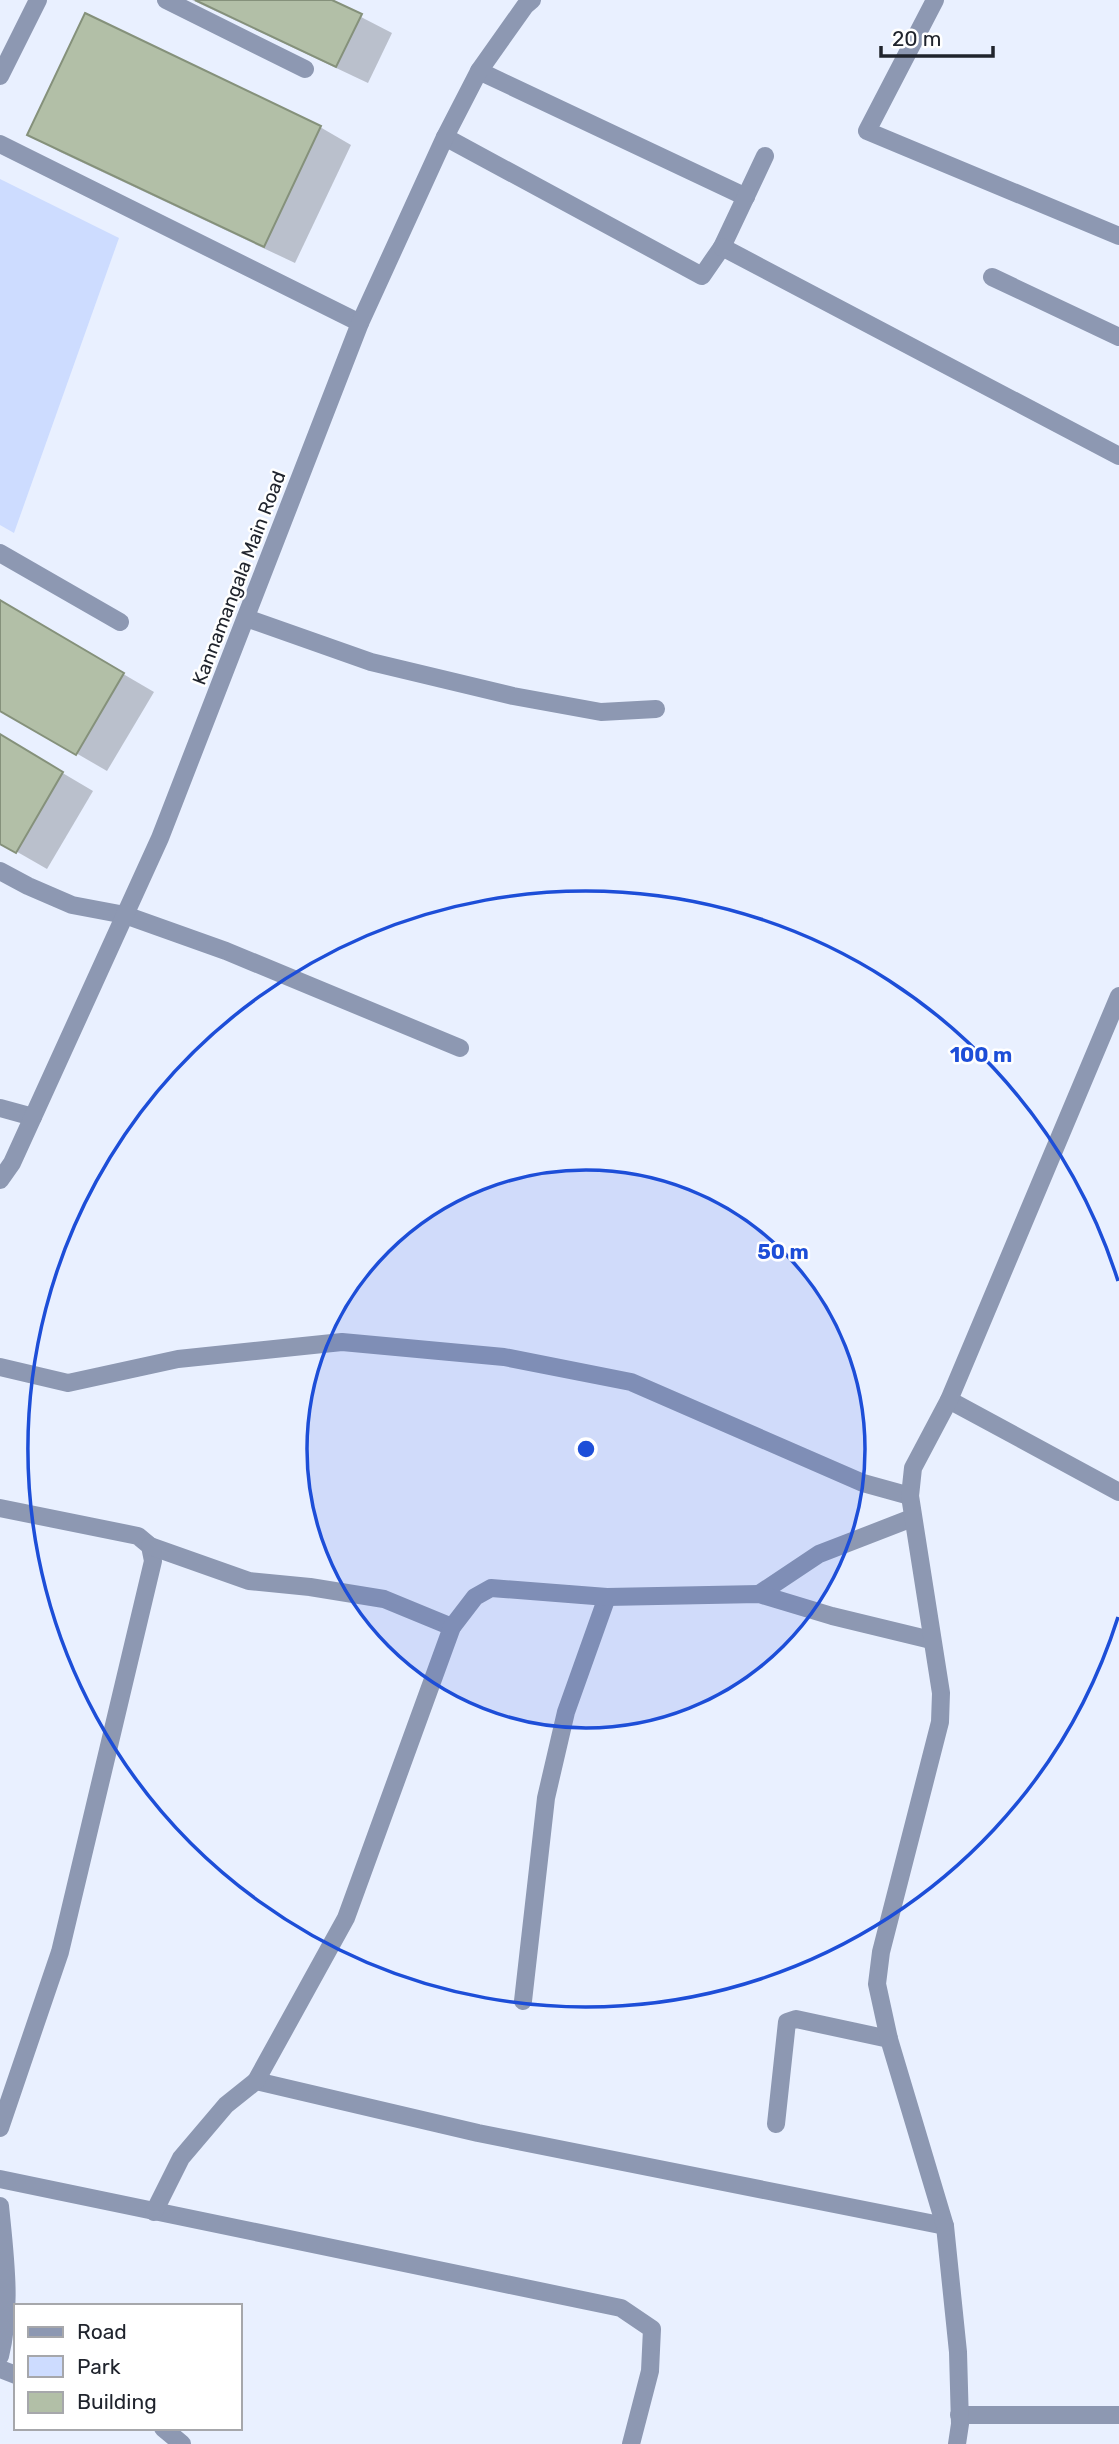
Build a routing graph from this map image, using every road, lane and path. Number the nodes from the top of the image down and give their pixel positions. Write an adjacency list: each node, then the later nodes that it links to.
1 (38, 0): 7 (street)
2 (166, 0): 5 (street)
3 (935, 0): 12 (street)
4 (524, 2): 6 (street, Kannamangala Main Road)
5 (305, 69)
6 (479, 72): 8 (street, Kannamangala Main Road); 11 (street)
7 (0, 76)
8 (445, 137): 13 (street); 15 (street, Kannamangala Main Road)
9 (0, 144): 15 (street)
10 (765, 156): 11 (street)
11 (746, 197): 13 (street)
12 (1119, 236)
13 (722, 247): 17 (street)
14 (992, 277): 16 (street)
15 (360, 323): 19 (street, Kannamangala Main Road)
16 (1119, 337)
17 (1119, 456)
18 (0, 553): 20 (street)
19 (246, 618): 21 (street); 23 (street, Kannamangala Main Road)
20 (120, 622)
21 (656, 709)
22 (0, 871): 23 (street)
23 (125, 915): 25 (street); 27 (street, Kannamangala Main Road)
24 (1119, 996): 30 (street)
25 (460, 1048)
26 (0, 1108): 27 (street)
27 (33, 1117): 28 (street, Kannamangala Main Road)
28 (0, 1180)
29 (0, 1367): 32 (street)
30 (948, 1400): 31 (street); 32 (street)
31 (1119, 1492)
32 (910, 1496): 34 (street)
33 (0, 1508): 35 (street)
34 (912, 1518): 36 (street); 39 (street)
35 (150, 1546): 38 (street); 44 (street)
36 (759, 1594): 37 (street); 39 (street)
37 (607, 1597): 38 (street); 40 (street)
38 (452, 1627): 42 (street)
39 (931, 1640): 41 (street)
40 (523, 2001)
41 (889, 2039): 43 (street); 48 (street)
42 (256, 2081): 47 (street); 48 (street)
43 (776, 2124)
44 (0, 2128)
45 (0, 2179): 47 (street)
46 (0, 2206): 49 (street)
47 (154, 2212): 54 (street)
48 (945, 2226): 50 (street)
49 (0, 2356)
50 (959, 2415): 51 (street); 55 (street)
51 (1119, 2416)
52 (165, 2430): 53 (street)
53 (182, 2444)
54 (631, 2444)
55 (957, 2444)

